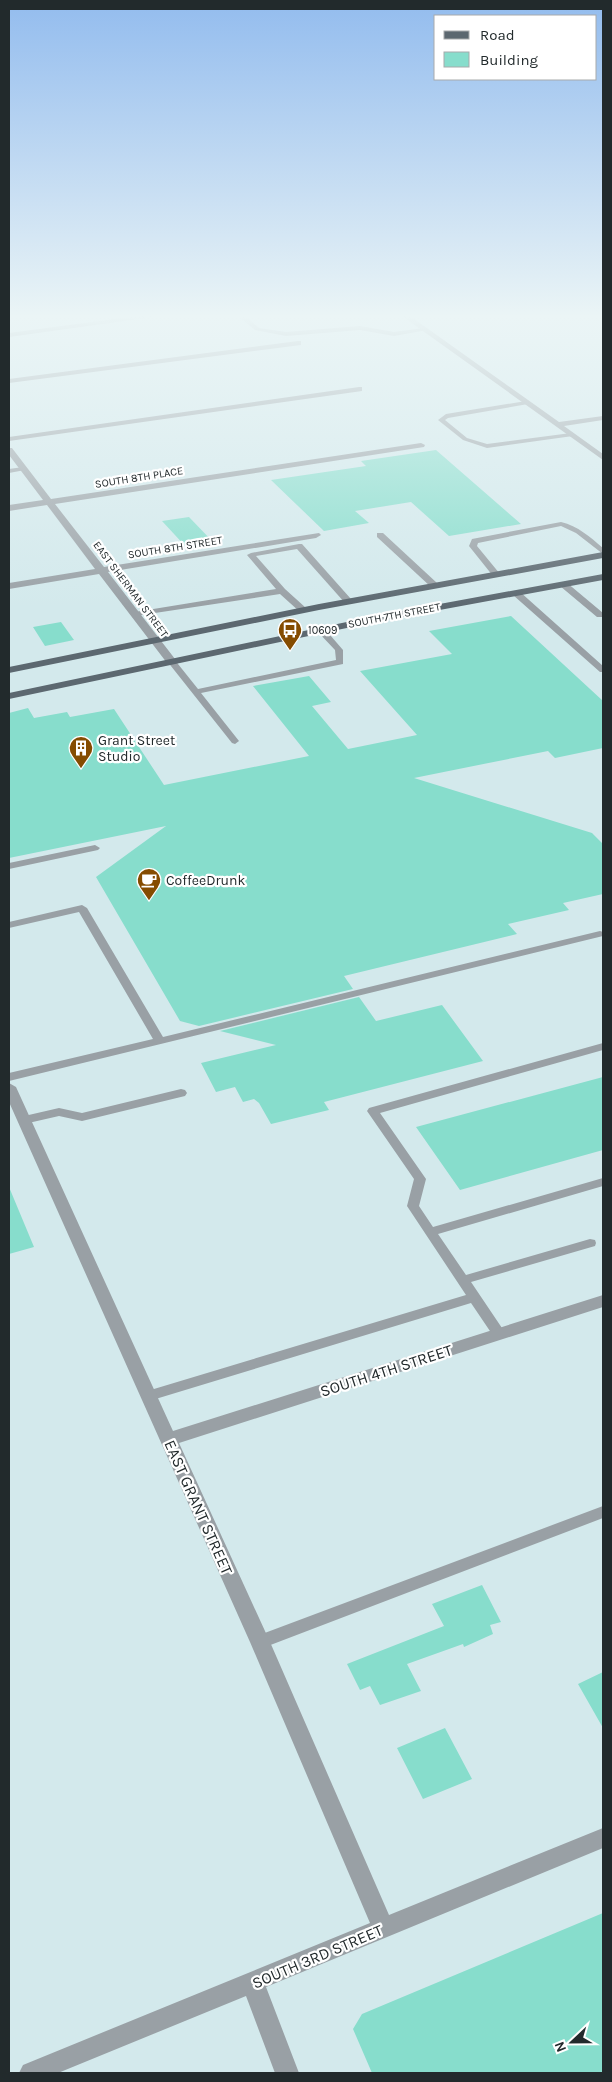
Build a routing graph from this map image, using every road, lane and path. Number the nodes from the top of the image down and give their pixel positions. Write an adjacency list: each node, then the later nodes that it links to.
1 (190, 413): 7 (street)
2 (469, 413): 6 (lane)
3 (540, 413): 5 (street)
4 (603, 418): 5 (street)
5 (558, 426): 6 (street)
6 (572, 435): 10 (street)
7 (9, 439)
8 (421, 445): 13 (street, SOUTH 8TH PLACE)
9 (9, 450): 11 (street, EAST SHERMAN STREET)
10 (603, 458)
11 (23, 469): 12 (lane); 13 (street, EAST SHERMAN STREET)
12 (9, 471)
13 (49, 502): 14 (street, SOUTH 8TH PLACE); 18 (street, EAST SHERMAN STREET)
14 (9, 508)
15 (380, 535): 22 (lane)
16 (316, 536): 18 (street, SOUTH 8TH STREET)
17 (603, 554): 19 (main road, SOUTH 7TH STREET); 19 (lane)
18 (102, 571): 23 (street, SOUTH 8TH STREET); 28 (street, EAST SHERMAN STREET)
19 (496, 574): 22 (main road, SOUTH 7TH STREET); 25 (main road)
20 (603, 577): 21 (main road, SOUTH 7TH STREET)
21 (563, 584): 25 (main road, SOUTH 7TH STREET); 29 (lane)
22 (434, 585): 26 (main road, SOUTH 7TH STREET)
23 (9, 586)
24 (282, 591): 26 (lane); 27 (lane); 28 (lane)
25 (516, 593): 30 (main road, SOUTH 7TH STREET); 34 (lane)
26 (348, 601): 27 (main road, SOUTH 7TH STREET)
27 (303, 610): 31 (main road, SOUTH 7TH STREET)
28 (135, 614): 31 (street, EAST SHERMAN STREET)
29 (600, 616)
30 (321, 630): 32 (main road, SOUTH 7TH STREET); 35 (lane)
31 (154, 640): 32 (street, EAST SHERMAN STREET); 33 (main road, SOUTH 7TH STREET)
32 (171, 661): 35 (lane, EAST SHERMAN STREET); 36 (main road, SOUTH 7TH STREET)
33 (9, 670)
34 (603, 670)
35 (196, 692): 37 (lane, EAST SHERMAN STREET)
36 (9, 696)
37 (235, 740)
38 (95, 848): 39 (lane)
39 (9, 866)
40 (9, 925): 42 (lane)
41 (600, 934): 42 (lane)
42 (160, 1041): 44 (lane)
43 (603, 1046): 49 (lane)
44 (9, 1077)
45 (9, 1088): 47 (street, EAST GRANT STREET)
46 (181, 1093): 47 (lane)
47 (24, 1120): 55 (street, EAST GRANT STREET)
48 (603, 1182): 49 (lane)
49 (430, 1232): 51 (lane)
50 (590, 1243): 51 (lane)
51 (463, 1280): 52 (lane)
52 (474, 1298): 54 (lane); 55 (lane)
53 (603, 1300): 54 (street, SOUTH 4TH STREET)
54 (499, 1334): 56 (street, SOUTH 4TH STREET)
55 (149, 1396): 56 (street, EAST GRANT STREET)
56 (168, 1439): 58 (street, EAST GRANT STREET)
57 (603, 1512): 58 (lane)
58 (260, 1642): 60 (street, EAST GRANT STREET)
59 (603, 1838): 60 (street, SOUTH 3RD STREET)
60 (383, 1928): 61 (street, SOUTH 3RD STREET)
61 (253, 1983): 62 (street, SOUTH 3RD STREET); 63 (street)
62 (31, 2073)
63 (286, 2073)

